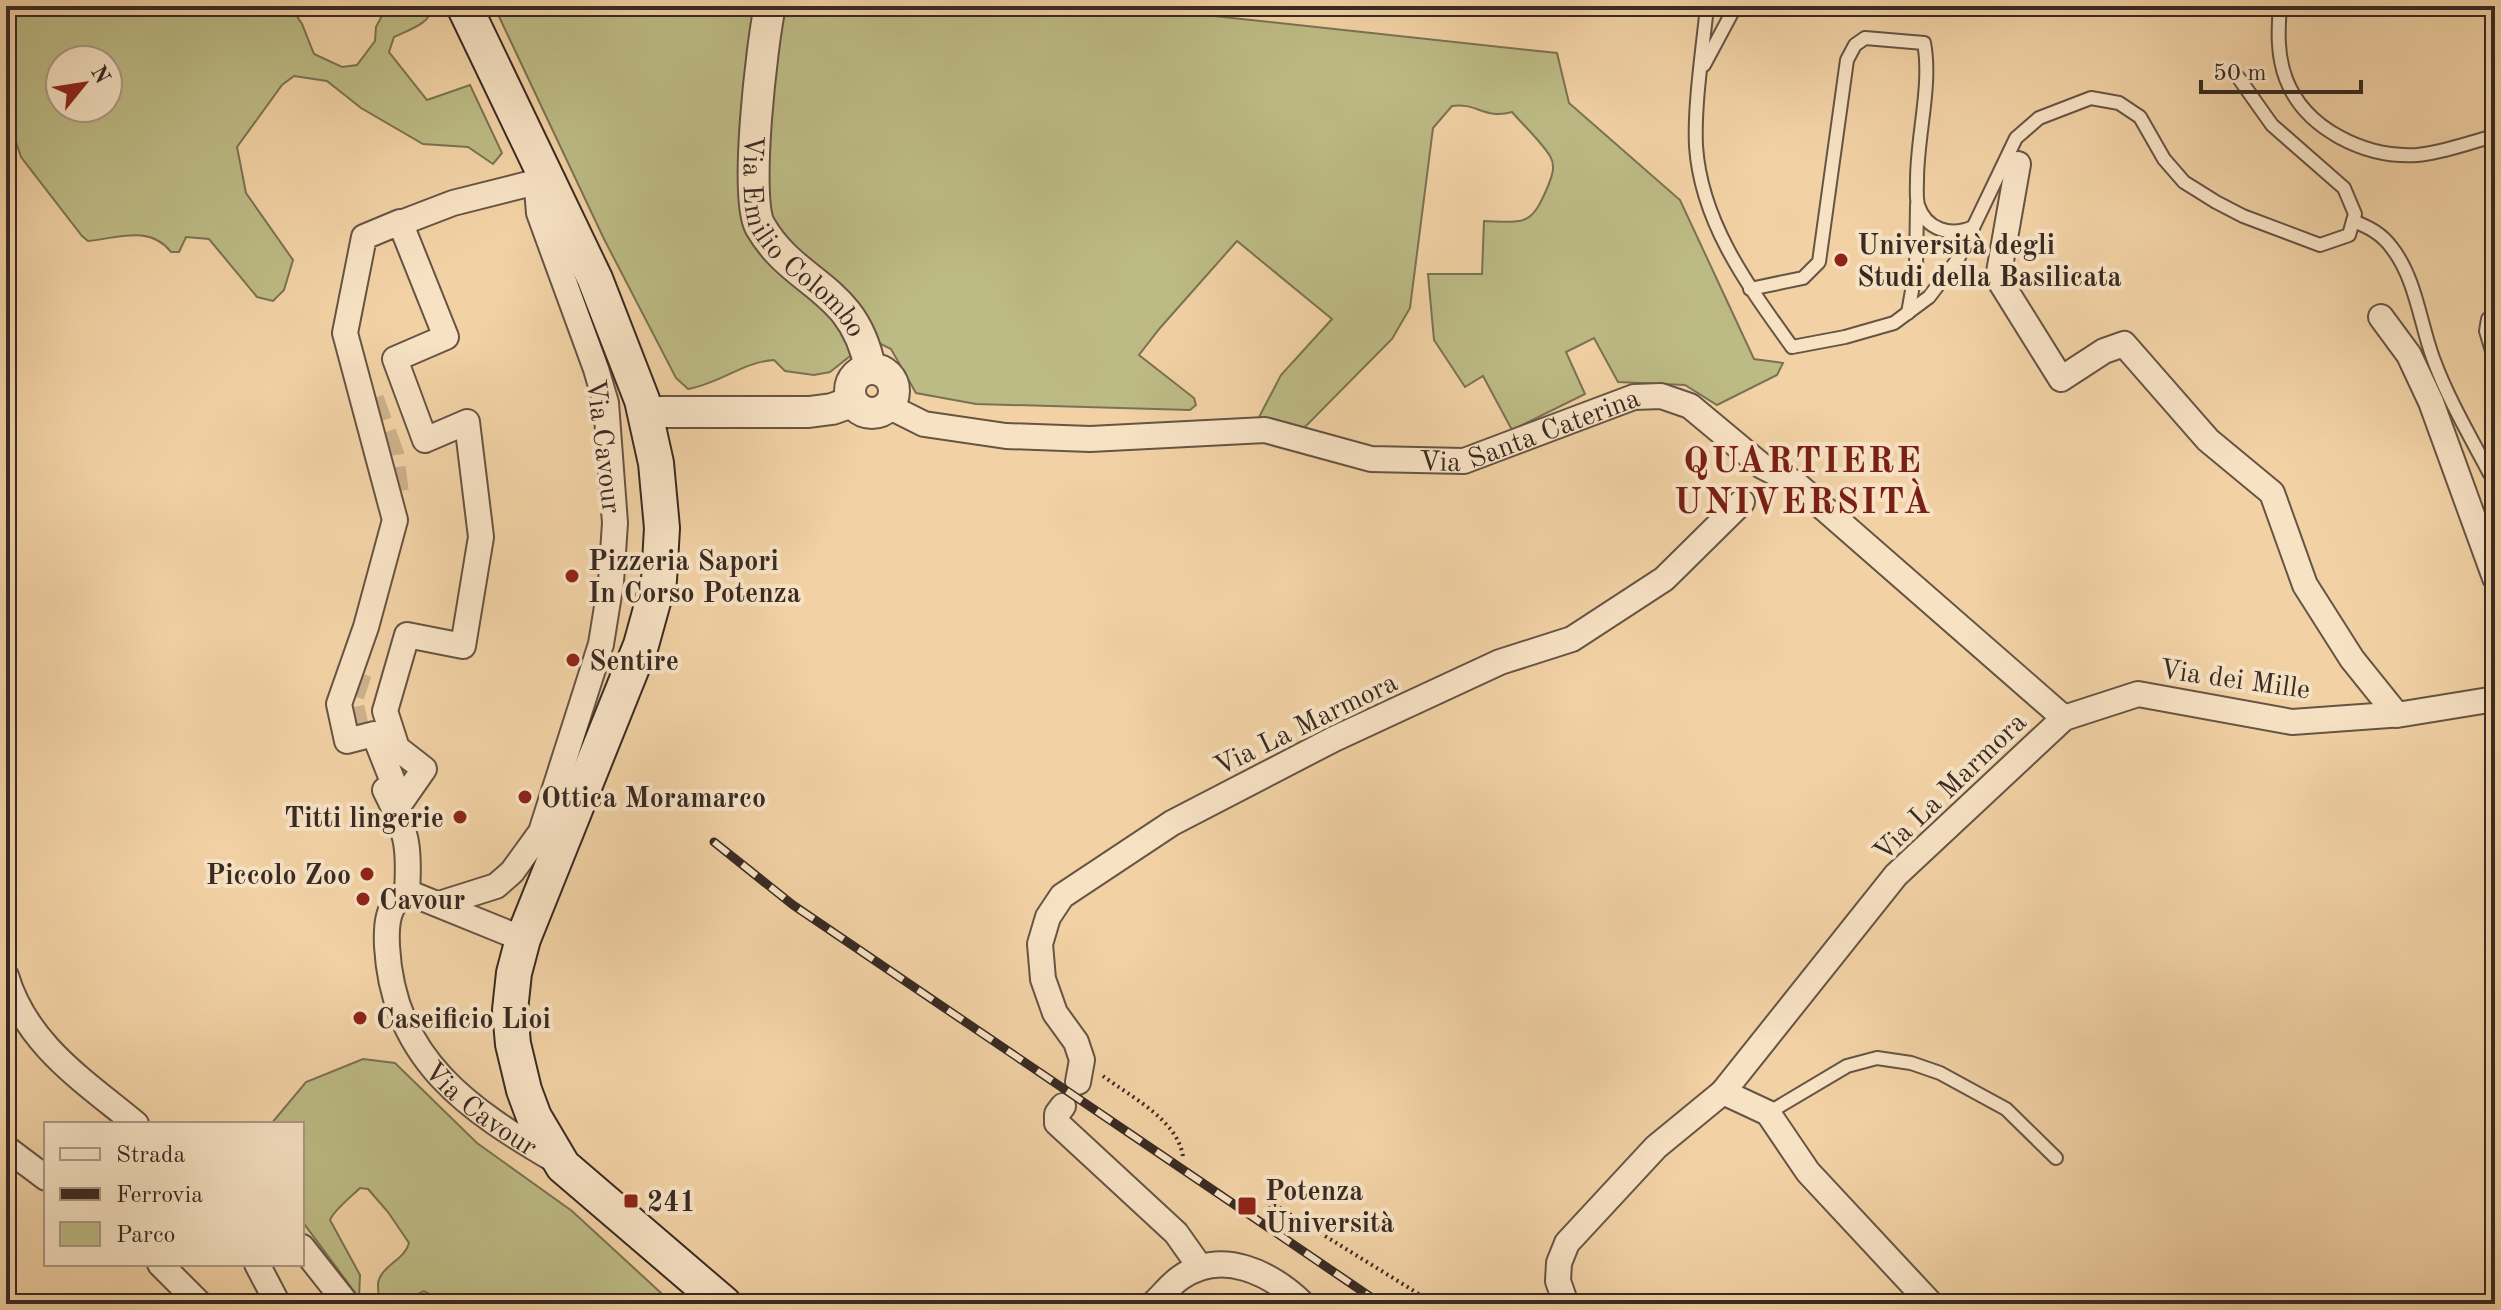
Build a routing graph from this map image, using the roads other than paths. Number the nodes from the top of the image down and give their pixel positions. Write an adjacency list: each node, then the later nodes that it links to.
1 (464, 6): 10 (main road, Via Cavour)
2 (770, 6): 20 (street, Via Emilio Colombo)
3 (1707, 6): 6 (lane)
4 (2280, 6): 8 (lane)
5 (1735, 7): 6 (lane)
6 (1701, 71): 15 (lane)
7 (2238, 77): 13 (lane)
8 (2495, 136)
9 (2018, 164): 29 (street)
10 (542, 175): 12 (street); 23 (main road, Via Cavour); 33 (street, Via Cavour)
11 (1917, 203): 14 (lane); 15 (lane); 16 (lane)
12 (406, 221)
13 (2353, 221): 14 (lane); 25 (lane)
14 (1973, 227): 16 (lane)
15 (1750, 289): 16 (lane)
16 (1908, 313)
17 (2495, 313): 19 (lane)
18 (2381, 317): 27 (street)
19 (2495, 361)
20 (870, 368): 21 (street); 22 (street)
21 (852, 402): 22 (street, Via Santa Caterina); 23 (street, Via Santa Caterina)
22 (888, 406): 30 (street, Via Santa Caterina)
23 (645, 412): 34 (main road, Via Cavour)
24 (467, 422): 24 (street)
25 (2495, 477)
26 (1742, 502): 36 (street, Via La Marmora)
27 (2495, 578)
28 (2495, 699): 29 (street, Via dei Mille)
29 (2397, 715): 30 (street, Via dei Mille)
30 (2064, 718): 37 (street, Via La Marmora)
31 (360, 742): 32 (street)
32 (407, 892): 33 (street); 43 (street, Via Cavour)
33 (439, 904): 34 (street)
34 (523, 939): 43 (main road, Via Cavour)
35 (6, 976): 40 (street)
36 (1080, 1071)
37 (1723, 1092): 39 (street); 55 (street, Via La Marmora)
38 (1063, 1106): 48 (street)
39 (1768, 1113): 42 (lane); 56 (street)
40 (134, 1122)
41 (6, 1148): 44 (street)
42 (2056, 1158)
43 (563, 1166): 52 (main road, Via Cavour)
44 (44, 1176)
45 (304, 1250): 51 (street)
46 (162, 1266): 49 (street)
47 (258, 1266): 50 (street)
48 (1200, 1267): 53 (street); 54 (street)
49 (200, 1304)
50 (278, 1304)
51 (347, 1304)
52 (724, 1304)
53 (1153, 1304)
54 (1303, 1304)
55 (1566, 1304)
56 (1931, 1304)

